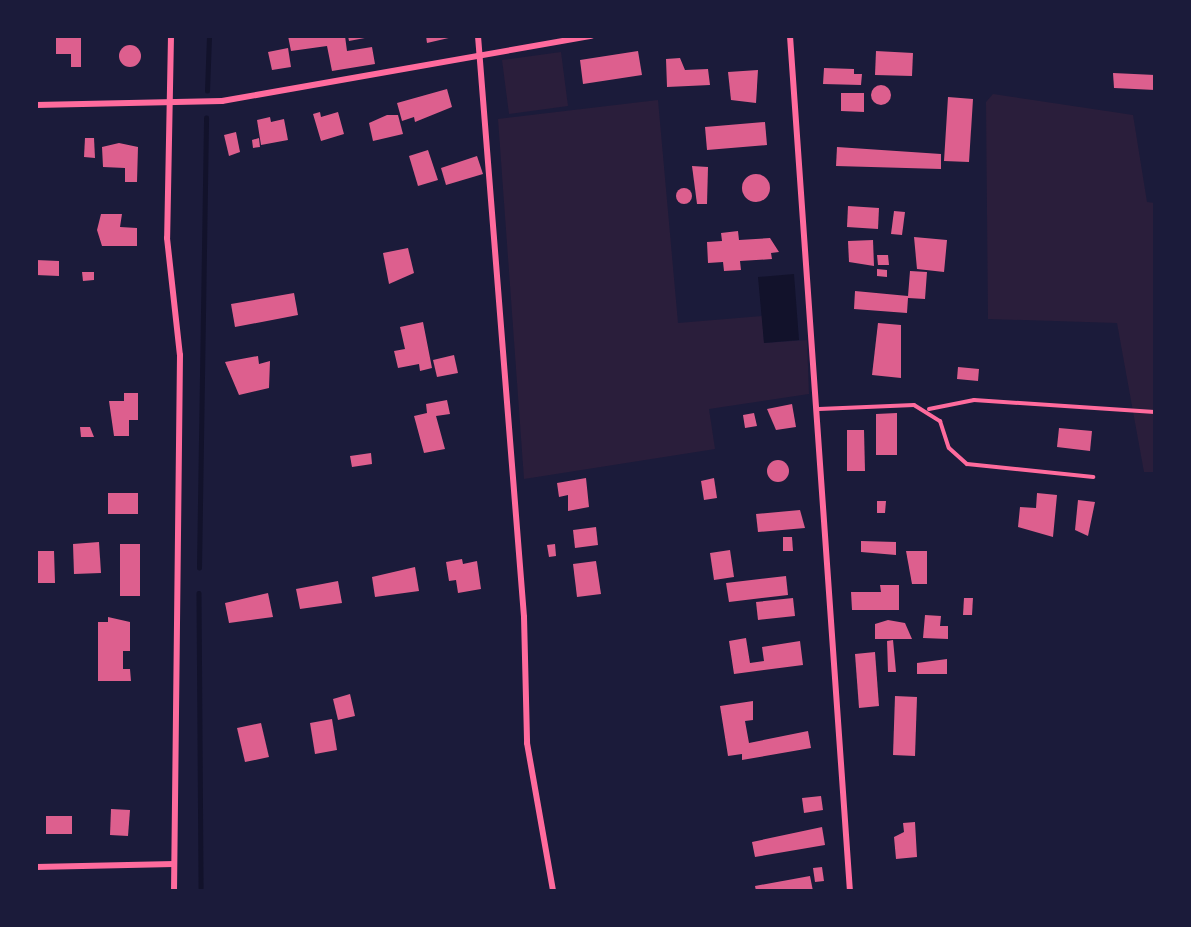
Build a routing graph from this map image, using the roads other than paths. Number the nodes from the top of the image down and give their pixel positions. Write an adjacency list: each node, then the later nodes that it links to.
1 (171, 36): 7 (street)
2 (478, 36): 5 (street)
3 (591, 36): 5 (street)
4 (790, 36): 8 (street)
5 (478, 53): 7 (street); 15 (street)
6 (36, 105): 7 (street)
7 (171, 105): 12 (street)
8 (819, 409): 9 (lane); 16 (street)
9 (928, 410): 10 (lane); 11 (lane)
10 (1155, 412)
11 (1093, 477)
12 (174, 864): 13 (street); 14 (street)
13 (36, 867)
14 (174, 891)
15 (553, 891)
16 (850, 891)

